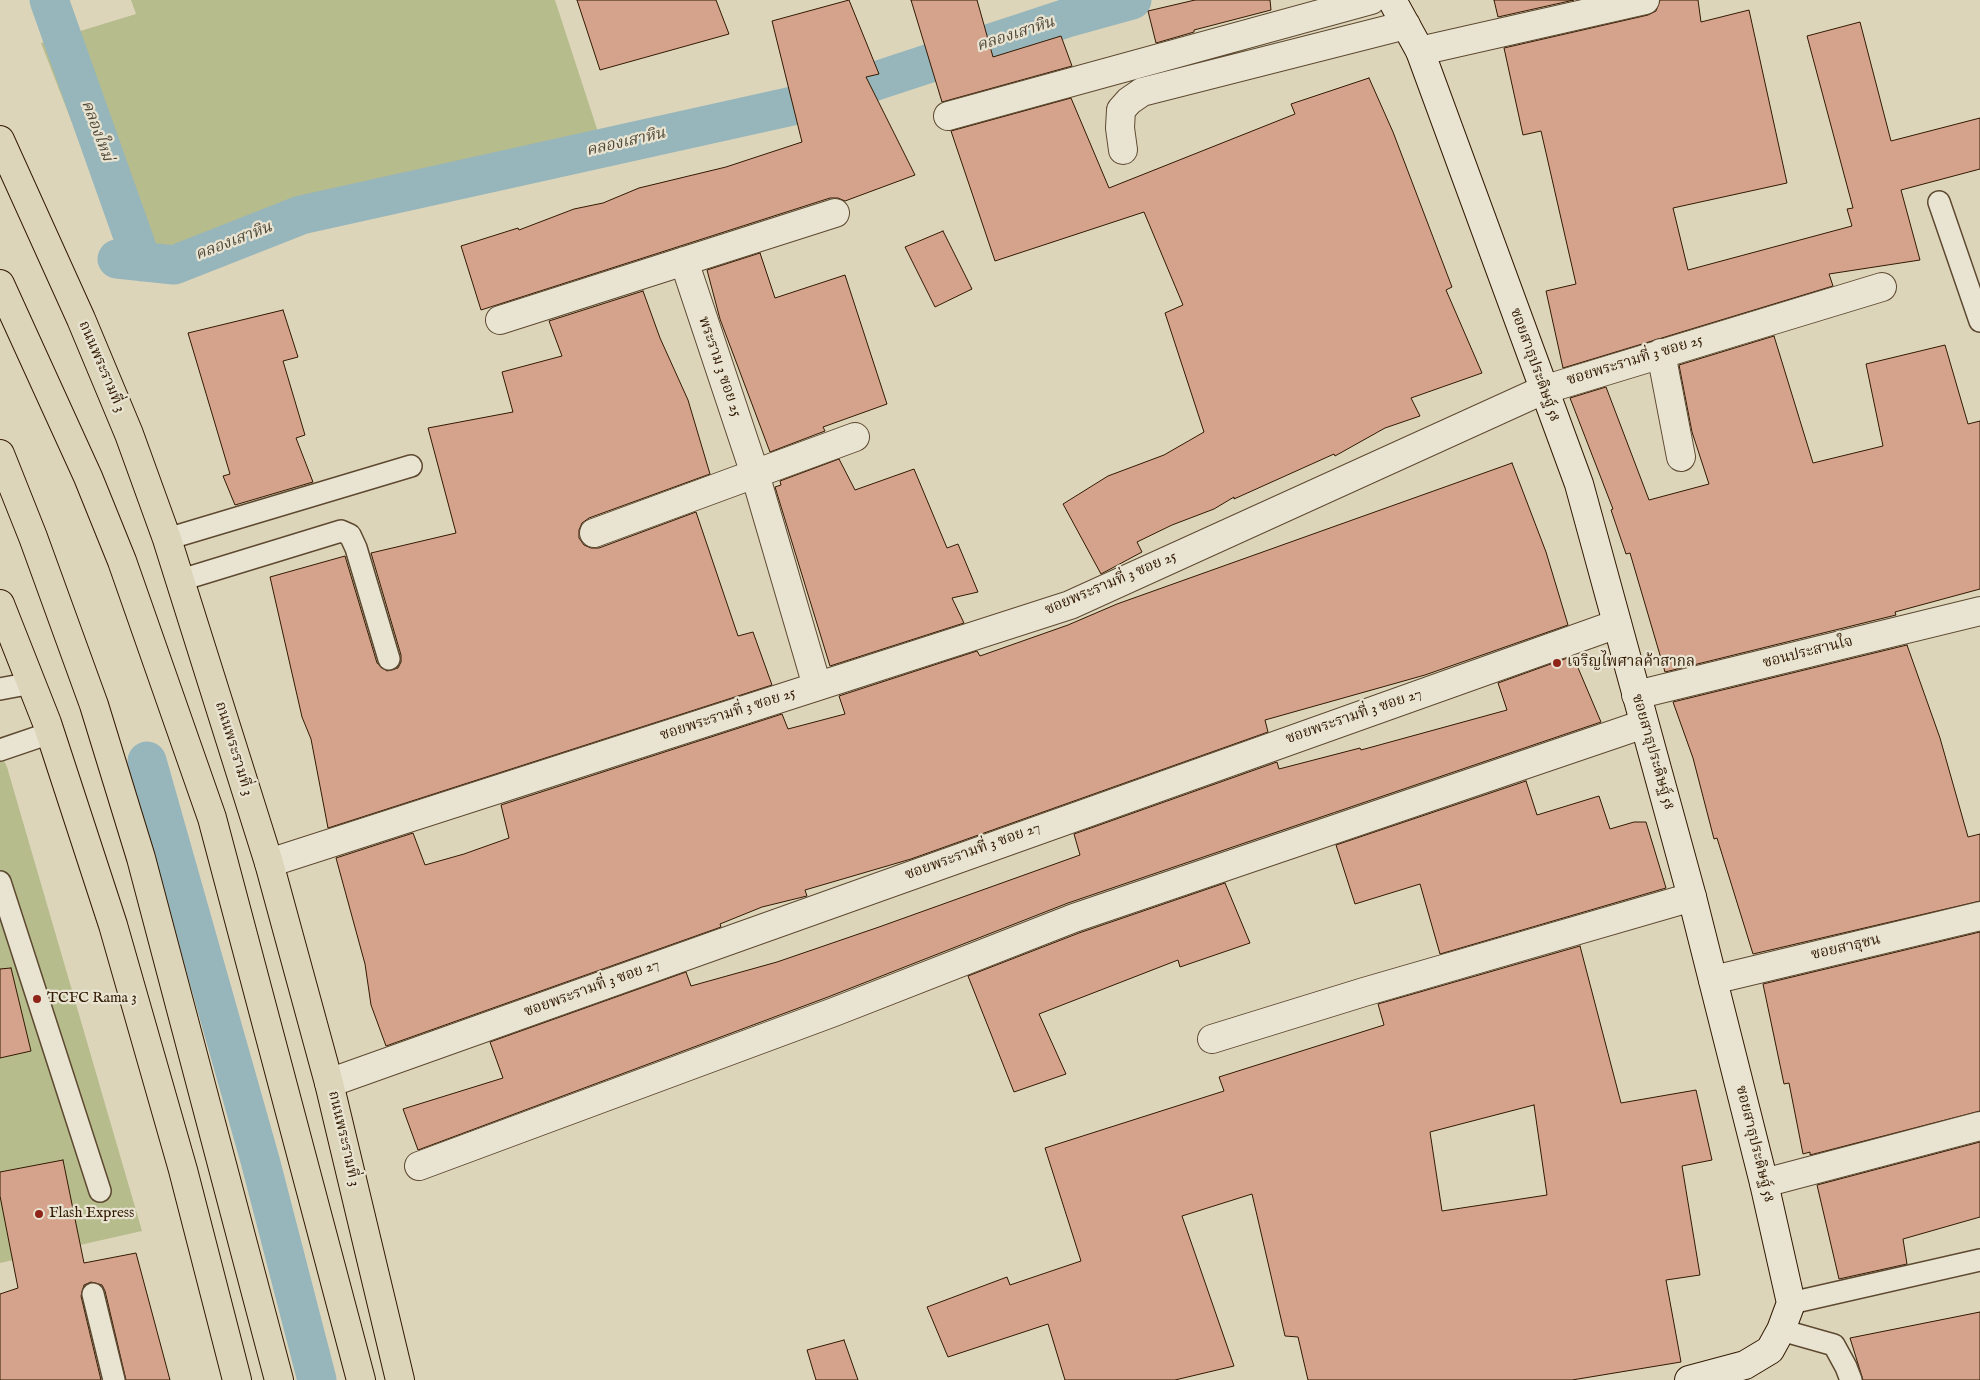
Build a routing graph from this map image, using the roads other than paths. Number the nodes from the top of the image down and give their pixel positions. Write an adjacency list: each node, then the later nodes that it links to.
1 (1371, 0): 6 (street)
2 (1392, 0): 4 (street, ซอยสาธุประดิษฐ์ 58)
3 (1645, 0): 5 (street)
4 (1406, 24): 5 (street, ซอยสาธุประดิษฐ์ 58); 8 (street)
5 (1420, 51): 17 (street, ซอยสาธุประดิษฐ์ 58)
6 (948, 116)
7 (0, 140): 24 (main road, ถนนพระรามที่ 3)
8 (1123, 150)
9 (1939, 202): 15 (lane)
10 (835, 213): 11 (street)
11 (684, 261): 14 (street); 22 (street, พระราม 3 ซอย 25)
12 (0, 284): 55 (main road)
13 (1882, 287): 16 (street, ซอยพระรามที่ 3 ซอย 25)
14 (500, 320)
15 (1980, 322)
16 (1661, 353): 17 (street, ซอยพระรามที่ 3 ซอย 25); 20 (street)
17 (1543, 390): 28 (street, ซอยสาธุประดิษฐ์ 58); 31 (street, ซอยพระรามที่ 3 ซอย 25)
18 (856, 437): 22 (street)
19 (0, 454): 54 (main road)
20 (1681, 457)
21 (411, 466): 24 (lane)
22 (755, 474): 23 (street); 31 (street, พระราม 3 ซอย 25)
23 (594, 533)
24 (167, 539): 25 (main road, ถนนพระรามที่ 3)
25 (181, 580): 29 (lane); 37 (main road, ถนนพระรามที่ 3)
26 (0, 604): 30 (main road)
27 (1980, 611): 33 (street, ซอนประสานใจ)
28 (1617, 624): 33 (street, ซอยสาธุประดิษฐ์ 58); 43 (street, ซอยพระรามที่ 3 ซอย 27)
29 (389, 659)
30 (32, 682): 32 (lane); 35 (main road)
31 (817, 686): 37 (street, ซอยพระรามที่ 3 ซอย 25)
32 (0, 689)
33 (1636, 695): 34 (street, ซอยสาธุประดิษฐ์ 58)
34 (1644, 724): 39 (street, ซอยสาธุประดิษฐ์ 58); 45 (street)
35 (50, 733): 36 (lane); 53 (main road)
36 (0, 750)
37 (269, 862): 43 (main road, ถนนพระรามที่ 3)
38 (0, 882): 47 (lane)
39 (1692, 897): 41 (street, ซอยสาธุประดิษฐ์ 58); 42 (street)
40 (1980, 916): 41 (street, ซอยสาธุชน)
41 (1713, 980): 46 (street, ซอยสาธุประดิษฐ์ 58)
42 (1212, 1039)
43 (329, 1083): 56 (main road, ถนนพระรามที่ 3)
44 (1980, 1126): 46 (street)
45 (419, 1166)
46 (1764, 1183): 50 (street, ซอยสาธุประดิษฐ์ 58)
47 (100, 1191)
48 (1980, 1260): 50 (lane)
49 (93, 1294): 52 (lane)
50 (1791, 1303): 51 (street)
51 (1781, 1330): 57 (street); 58 (lane)
52 (114, 1380)
53 (237, 1380)
54 (279, 1380)
55 (361, 1380)
56 (400, 1380)
57 (1689, 1380)
58 (1851, 1380)

